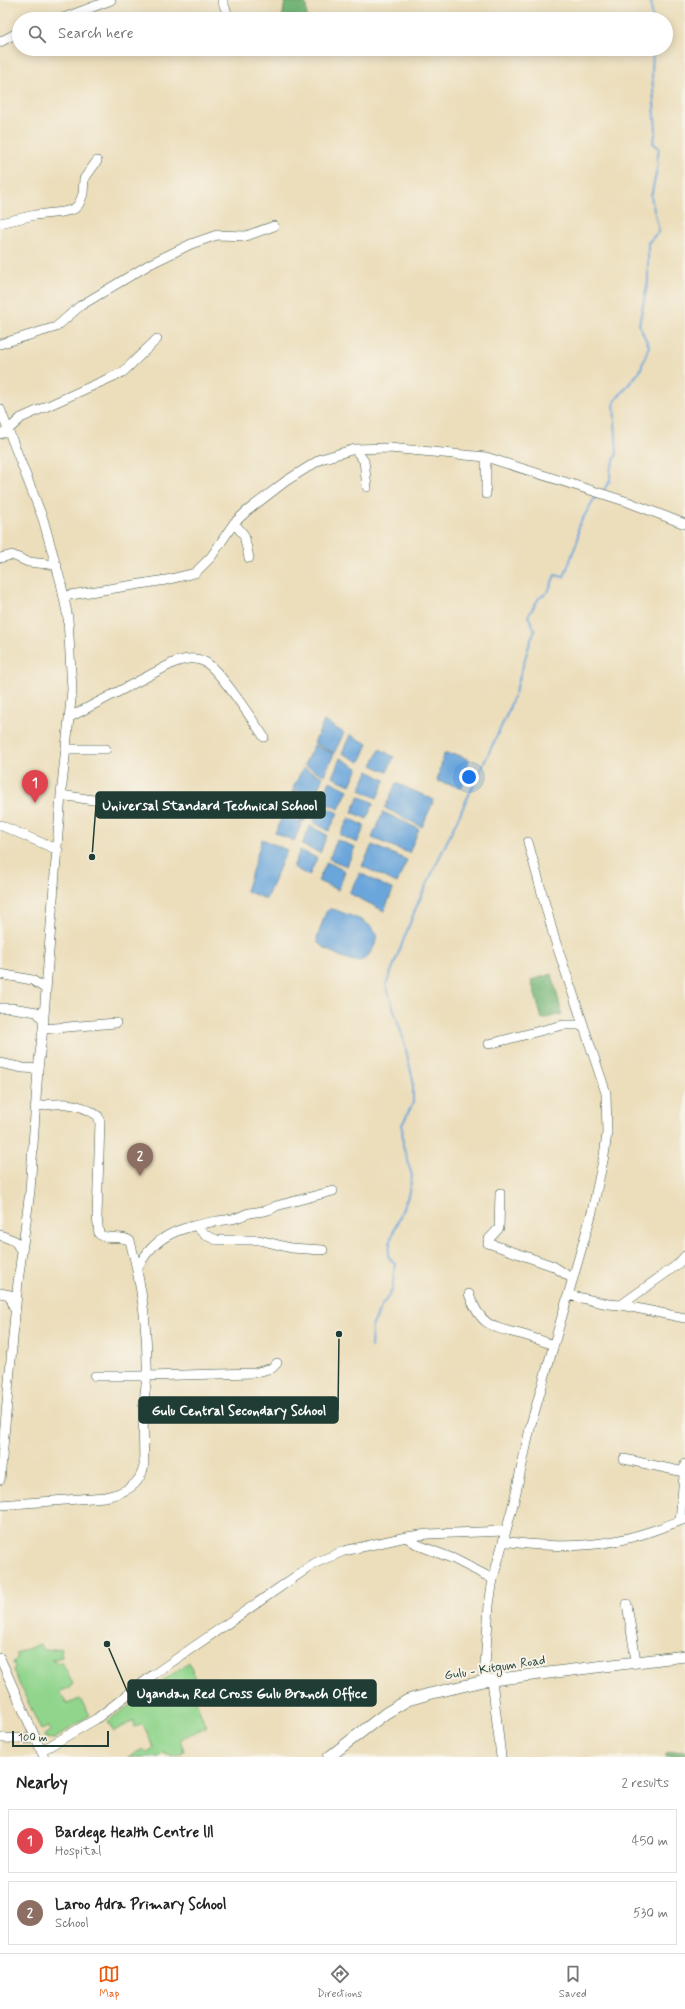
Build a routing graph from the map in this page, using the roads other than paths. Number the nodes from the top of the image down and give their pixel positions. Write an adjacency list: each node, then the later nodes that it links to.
1 (111, 0): 3 (street)
2 (222, 0): 4 (street)
3 (79, 12)
4 (227, 12)
5 (12, 36): 6 (street)
6 (0, 42)
7 (97, 161): 8 (street)
8 (0, 223)
9 (274, 226): 11 (street)
10 (158, 339): 13 (street)
11 (0, 344)
12 (0, 409): 13 (street)
13 (4, 432): 22 (street)
14 (355, 449): 15 (street); 16 (street); 18 (street)
15 (486, 457): 17 (street); 19 (street)
16 (367, 487)
17 (486, 494)
18 (234, 524): 21 (street); 23 (street)
19 (685, 524)
20 (0, 558): 22 (street)
21 (249, 558)
22 (56, 565): 23 (street)
23 (64, 596): 24 (street)
24 (70, 717): 25 (street); 26 (street)
25 (264, 737)
26 (66, 749): 27 (street); 28 (street)
27 (106, 749)
28 (61, 795): 29 (street); 32 (street)
29 (147, 810)
30 (0, 825): 32 (street)
31 (528, 842): 38 (street)
32 (58, 850): 34 (street)
33 (0, 974): 34 (street)
34 (46, 989): 37 (street)
35 (0, 1008): 37 (street)
36 (116, 1023): 37 (street)
37 (44, 1025): 41 (street)
38 (584, 1028): 39 (street); 51 (street)
39 (489, 1044)
40 (0, 1063): 41 (street)
41 (38, 1069): 42 (street)
42 (35, 1107): 48 (street); 50 (street)
43 (333, 1191): 45 (street)
44 (500, 1193): 51 (street)
45 (196, 1226): 47 (street); 50 (street)
46 (0, 1235): 48 (street)
47 (323, 1250)
48 (22, 1252): 56 (street)
49 (685, 1256): 55 (street)
50 (137, 1270): 61 (street)
51 (572, 1279): 54 (street)
52 (0, 1293): 56 (street)
53 (469, 1294): 58 (street)
54 (568, 1295): 55 (street); 58 (street)
55 (620, 1305): 57 (street)
56 (16, 1311): 64 (street)
57 (685, 1318)
58 (553, 1345): 67 (street)
59 (277, 1363): 61 (street)
60 (95, 1376): 61 (street)
61 (147, 1376): 65 (street)
62 (624, 1459): 63 (street)
63 (684, 1468): 66 (street)
64 (0, 1480)
65 (0, 1506)
66 (683, 1520): 69 (street)
67 (505, 1531): 68 (street); 69 (street)
68 (406, 1537): 70 (street); 78 (street)
69 (503, 1541): 70 (street)
70 (493, 1580): 75 (street)
71 (627, 1604): 74 (street)
72 (685, 1656): 74 (main road, Gulu - Kitgum Road)
73 (0, 1658): 77 (street)
74 (636, 1662): 75 (main road, Gulu - Kitgum Road)
75 (488, 1681): 79 (main road, Gulu - Kitgum Road); 80 (street)
76 (0, 1738): 77 (street)
77 (35, 1739): 78 (street)
78 (42, 1754)
79 (330, 1757)
80 (501, 1757)

